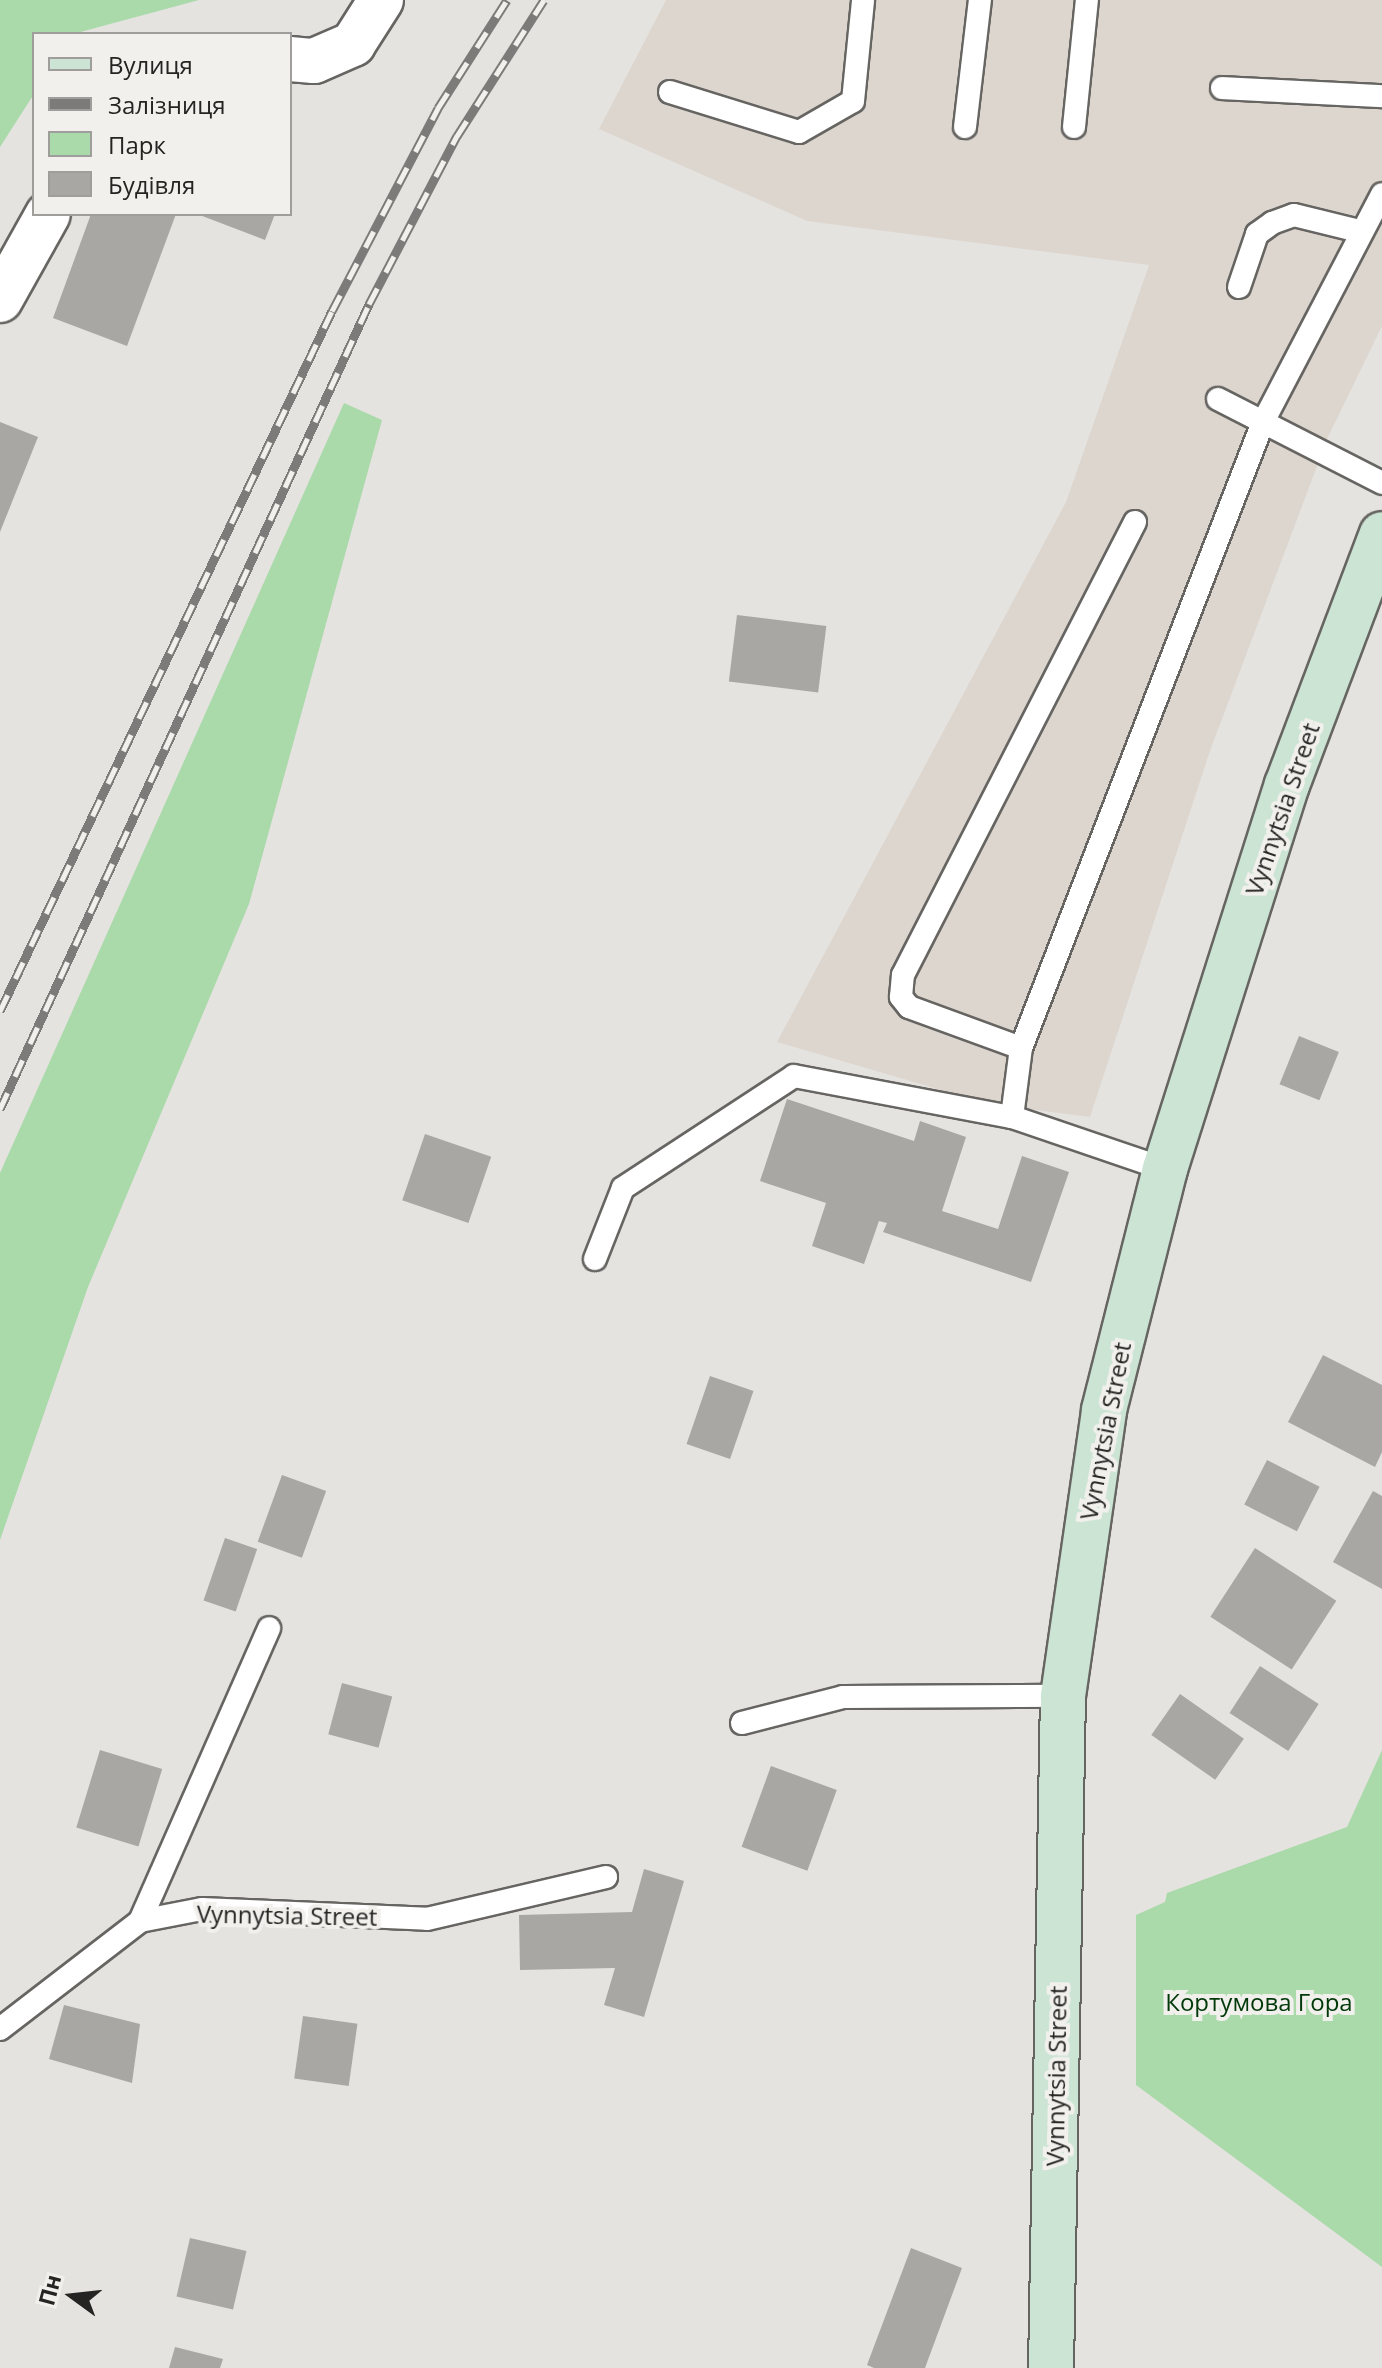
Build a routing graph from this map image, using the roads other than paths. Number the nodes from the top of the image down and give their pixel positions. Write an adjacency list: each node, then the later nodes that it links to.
1 (381, 0): 5 (street)
2 (863, 0): 7 (lane)
3 (980, 0): 9 (lane)
4 (1087, 0): 10 (lane)
5 (292, 59)
6 (1222, 88): 8 (lane)
7 (670, 92)
8 (1382, 96)
9 (965, 127)
10 (1074, 127)
11 (1382, 194): 13 (lane)
12 (47, 216): 15 (street)
13 (1359, 231): 14 (lane); 17 (lane)
14 (1239, 287)
15 (0, 300)
16 (1218, 399): 17 (lane)
17 (1263, 422): 18 (lane); 21 (lane)
18 (1382, 483)
19 (1135, 522): 21 (lane)
20 (1382, 534): 23 (main road, Vynnytsia Street)
21 (1021, 1048): 22 (lane)
22 (1012, 1117): 23 (lane); 24 (lane)
23 (1165, 1169): 26 (main road, Vynnytsia Street)
24 (595, 1259)
25 (269, 1628): 29 (lane)
26 (1063, 1696): 27 (lane); 31 (main road, Vynnytsia Street)
27 (742, 1723)
28 (606, 1877): 29 (lane, Vynnytsia Street)
29 (140, 1921): 30 (lane, Vynnytsia Street)
30 (0, 2029)
31 (1051, 2368)

